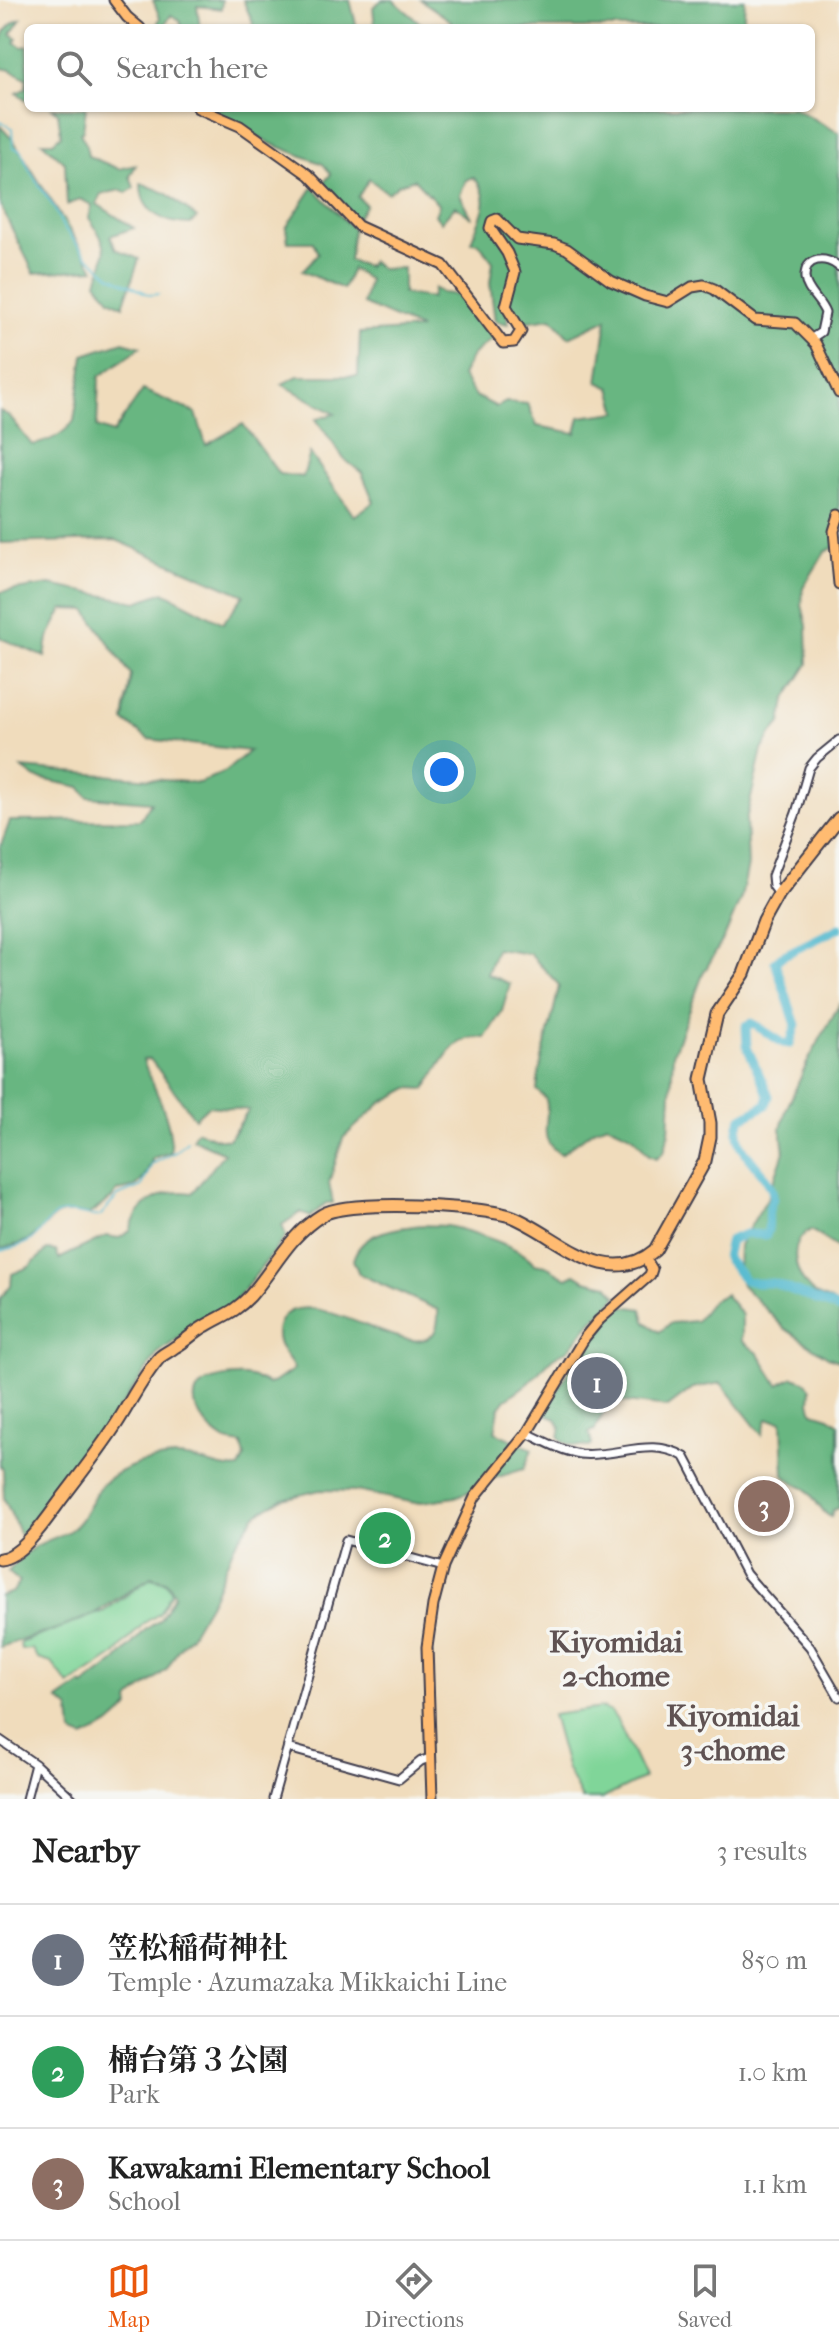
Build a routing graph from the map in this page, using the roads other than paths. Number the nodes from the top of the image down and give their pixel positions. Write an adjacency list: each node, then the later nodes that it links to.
1 (114, 0): 2 (main road)
2 (135, 24)
3 (207, 112): 5 (main road)
4 (839, 267): 5 (street)
5 (812, 338): 6 (main road)
6 (839, 393)
7 (839, 515): 8 (main road)
8 (839, 584)
9 (839, 740): 11 (street)
10 (839, 818): 11 (highway)
11 (779, 894): 12 (highway)
12 (645, 1258): 13 (main road); 14 (highway)
13 (527, 1433): 15 (main road); 16 (street)
14 (0, 1559)
15 (443, 1567): 18 (street); 19 (main road)
16 (839, 1697)
17 (0, 1740): 20 (street)
18 (288, 1748): 19 (street); 23 (street)
19 (430, 1758): 24 (main road)
20 (35, 1764): 21 (street); 22 (street)
21 (26, 1799)
22 (73, 1799)
23 (273, 1799)
24 (432, 1799)

